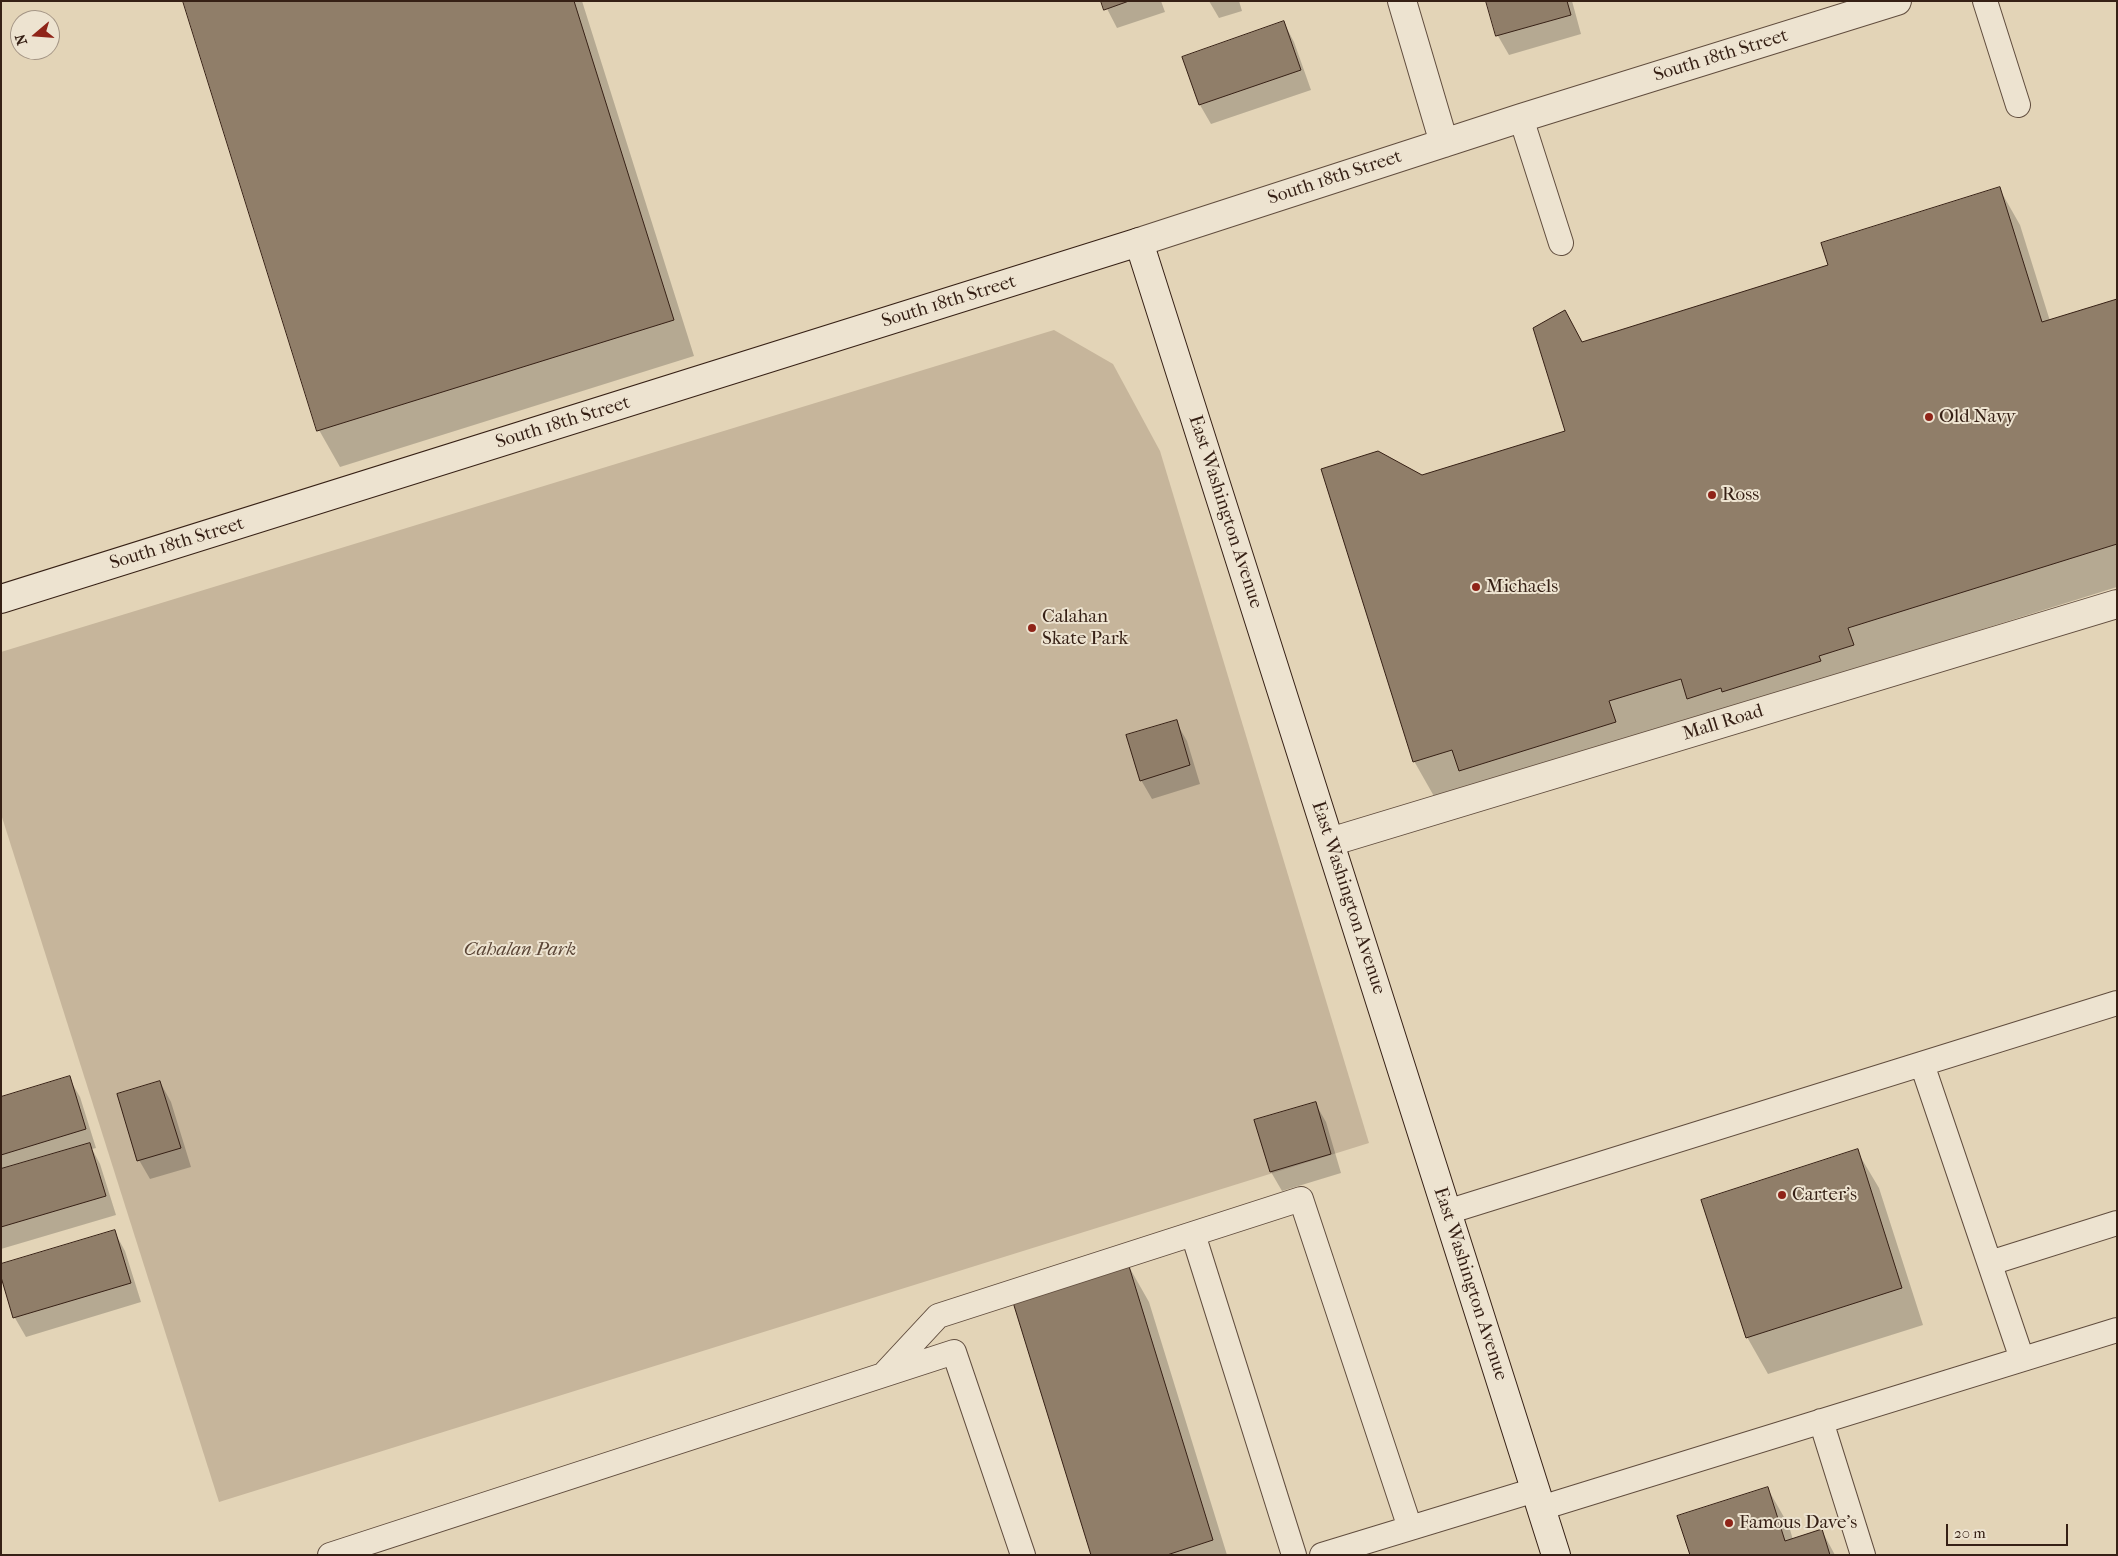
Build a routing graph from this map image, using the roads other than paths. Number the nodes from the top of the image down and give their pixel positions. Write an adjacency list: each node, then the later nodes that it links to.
1 (1402, 1): 6 (street)
2 (1897, 1): 5 (street, South 18th Street)
3 (1985, 1): 4 (lane)
4 (2018, 105)
5 (1521, 118): 6 (street, South 18th Street); 8 (lane)
6 (1444, 143): 7 (street, South 18th Street)
7 (1139, 242): 9 (street, South 18th Street); 11 (street, East Washington Avenue)
8 (1561, 243)
9 (1, 599)
10 (2117, 604): 11 (street, Mall Road)
11 (1330, 842): 14 (street, East Washington Avenue)
12 (2117, 1002): 13 (lane)
13 (1922, 1064): 14 (lane); 17 (lane)
14 (1447, 1212): 22 (street, East Washington Avenue)
15 (2117, 1223): 17 (lane)
16 (1193, 1234): 20 (lane); 23 (lane); 26 (lane)
17 (1990, 1263): 19 (lane)
18 (2117, 1330): 19 (lane)
19 (2022, 1359): 21 (lane)
20 (883, 1375): 24 (lane); 25 (lane)
21 (1821, 1421): 22 (lane); 29 (lane)
22 (1538, 1499): 23 (lane); 28 (street, East Washington Avenue)
23 (1410, 1528): 27 (lane)
24 (330, 1555)
25 (1022, 1555)
26 (1294, 1555)
27 (1322, 1555)
28 (1556, 1555)
29 (1863, 1555)

